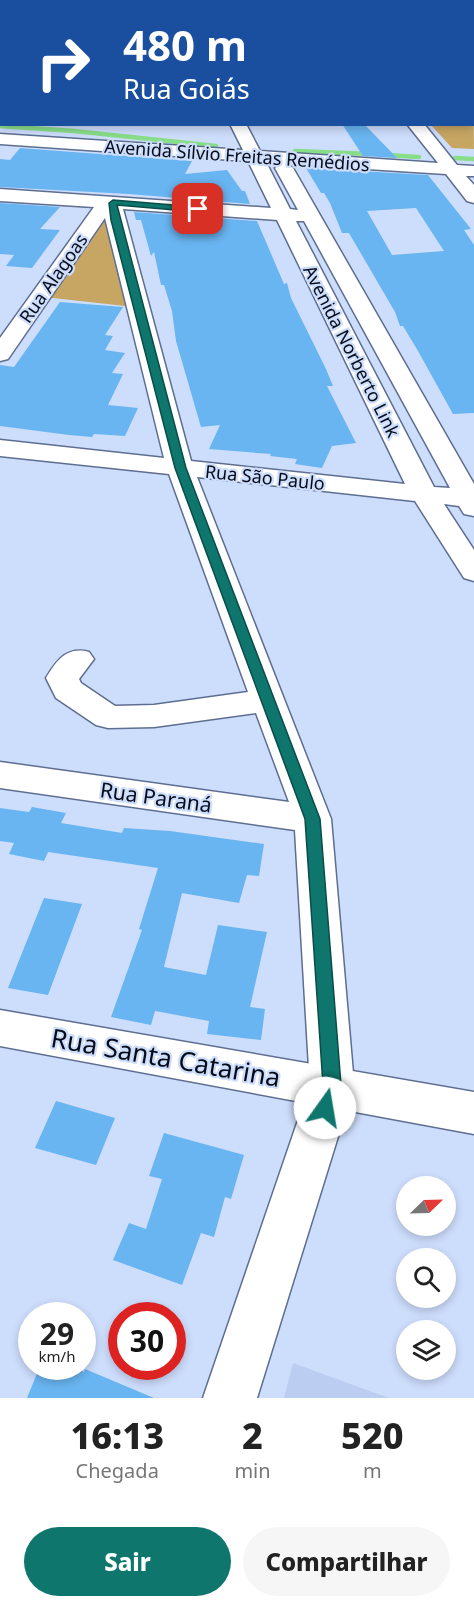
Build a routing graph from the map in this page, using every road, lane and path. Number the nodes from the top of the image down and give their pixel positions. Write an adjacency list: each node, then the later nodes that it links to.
1 (57, 126): 3 (street, Avenida Sílvio Freitas Remédios)
2 (417, 126): 7 (street)
3 (258, 141): 4 (street, Avenida Sílvio Freitas Remédios); 5 (street, Avenida Sílvio Freitas Remédios); 9 (street, Avenida Sílvio Freitas Remédios); 14 (street, Avenida Norberto Link); 15 (street, Avenida Norberto Link)
4 (3, 143)
5 (301, 143)
6 (414, 148): 7 (street)
7 (437, 150): 8 (street); 9 (street)
8 (456, 151)
9 (450, 169): 10 (street, Avenida Sílvio Freitas Remédios); 12 (street)
10 (474, 171)
11 (0, 195): 13 (street)
12 (474, 197)
13 (110, 203): 14 (street); 18 (street, Rua Alagoas); 20 (street)
14 (284, 216): 15 (street); 17 (street, Avenida Norberto Link)
15 (310, 216): 16 (street, Avenida Norberto Link)
16 (370, 323): 17 (street); 22 (street, Avenida Norberto Link)
17 (338, 324): 21 (street, Avenida Norberto Link)
18 (0, 354)
19 (0, 448): 20 (street, Rua São Paulo)
20 (180, 468): 21 (street, Rua São Paulo); 25 (street)
21 (424, 494): 22 (street, Rua São Paulo); 23 (street, Avenida Norberto Link)
22 (472, 502)
23 (473, 568)
24 (78, 659): 25 (street)
25 (268, 700): 27 (street)
26 (0, 775): 27 (street, Rua Paraná)
27 (313, 819): 29 (street)
28 (0, 1028): 29 (street, Rua Santa Catarina)
29 (332, 1085): 30 (street, Rua Santa Catarina); 31 (street)
30 (474, 1113)
31 (230, 1398)

